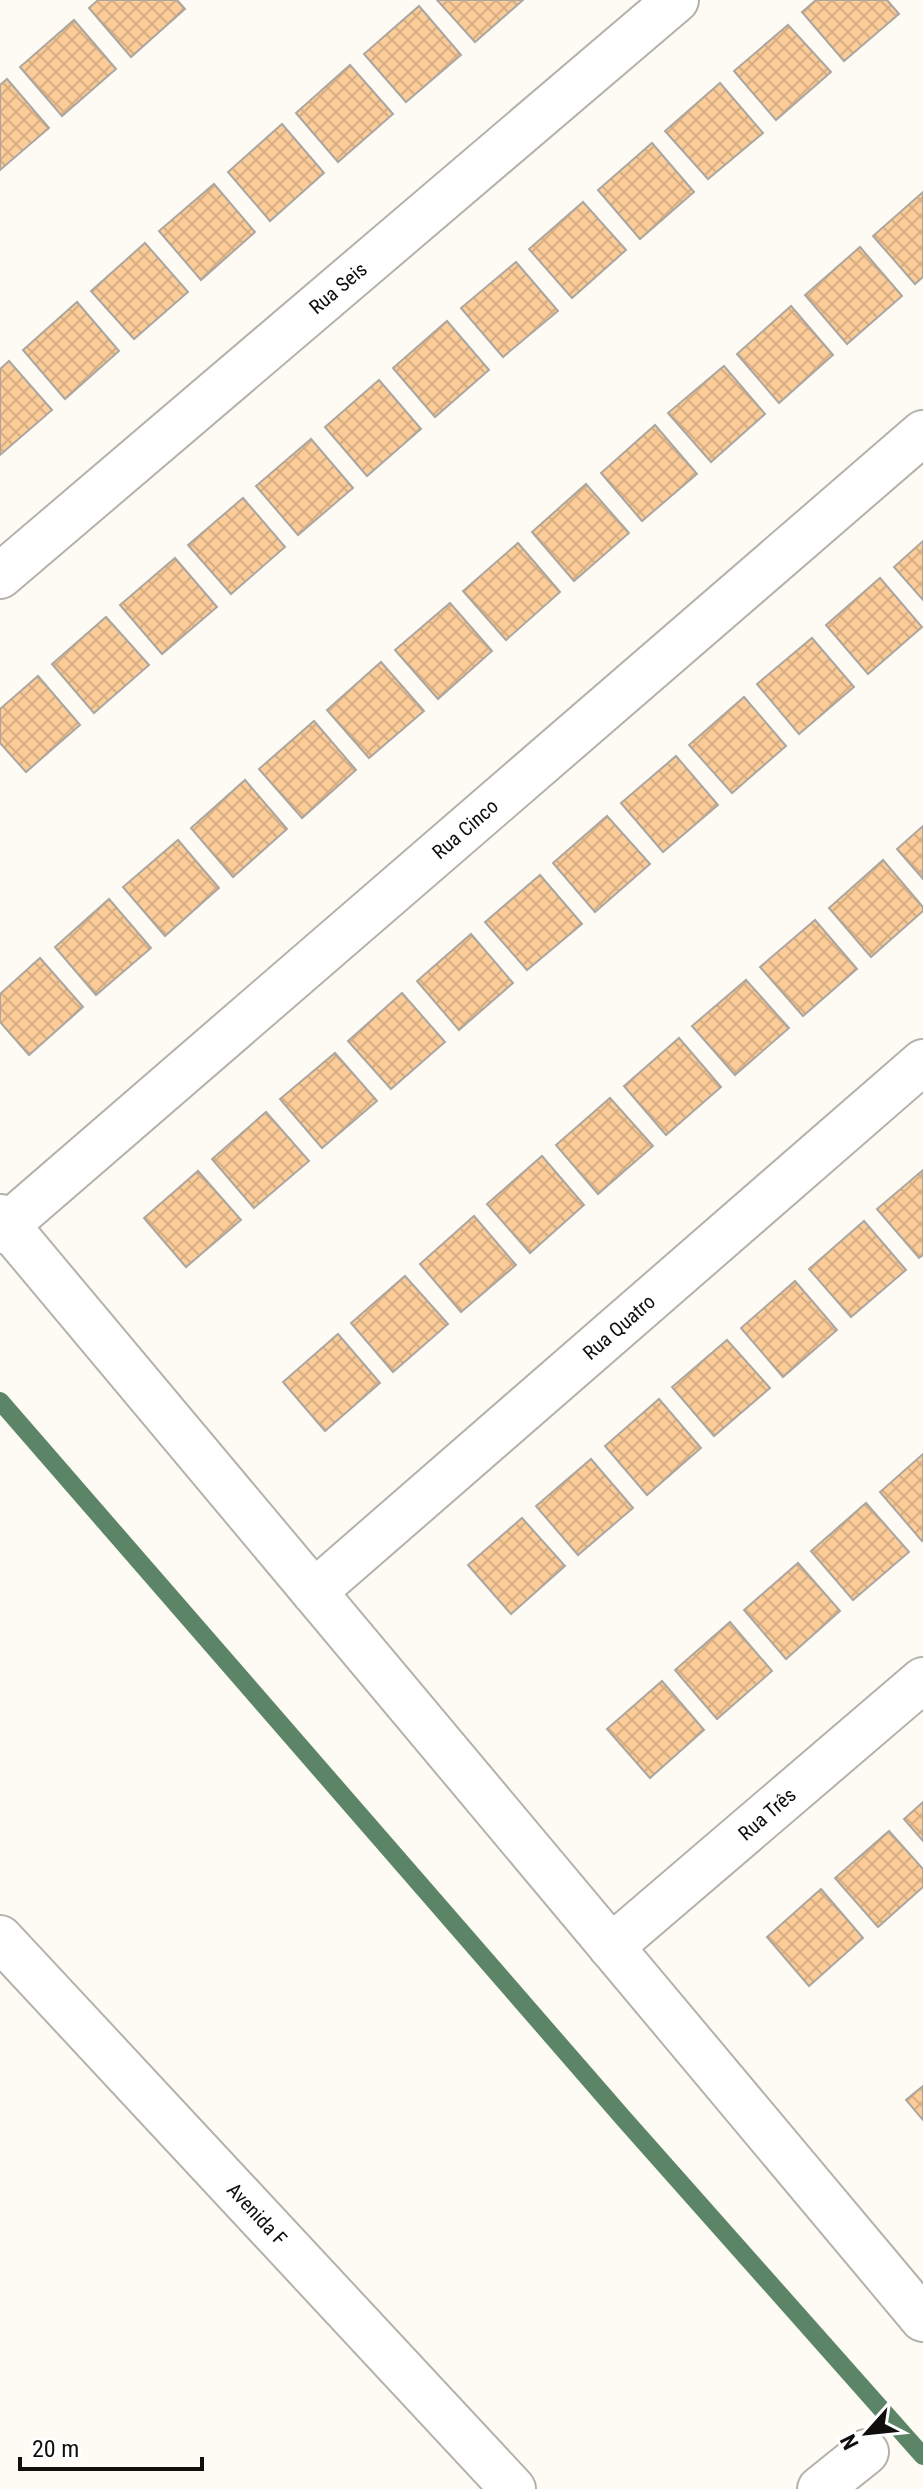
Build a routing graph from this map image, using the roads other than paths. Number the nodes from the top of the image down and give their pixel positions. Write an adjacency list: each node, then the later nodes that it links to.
1 (676, 0): 3 (street, Rua Seis)
2 (923, 433): 5 (street, Rua Cinco)
3 (0, 576)
4 (923, 1062): 6 (street, Rua Quatro)
5 (2, 1225): 6 (street)
6 (314, 1592): 9 (street)
7 (923, 1680): 9 (street, Rua Três)
8 (0, 1938): 12 (street, Avenida F)
9 (611, 1947): 10 (street)
10 (919, 2305)
11 (866, 2452): 13 (street)
12 (513, 2489)
13 (820, 2489)

